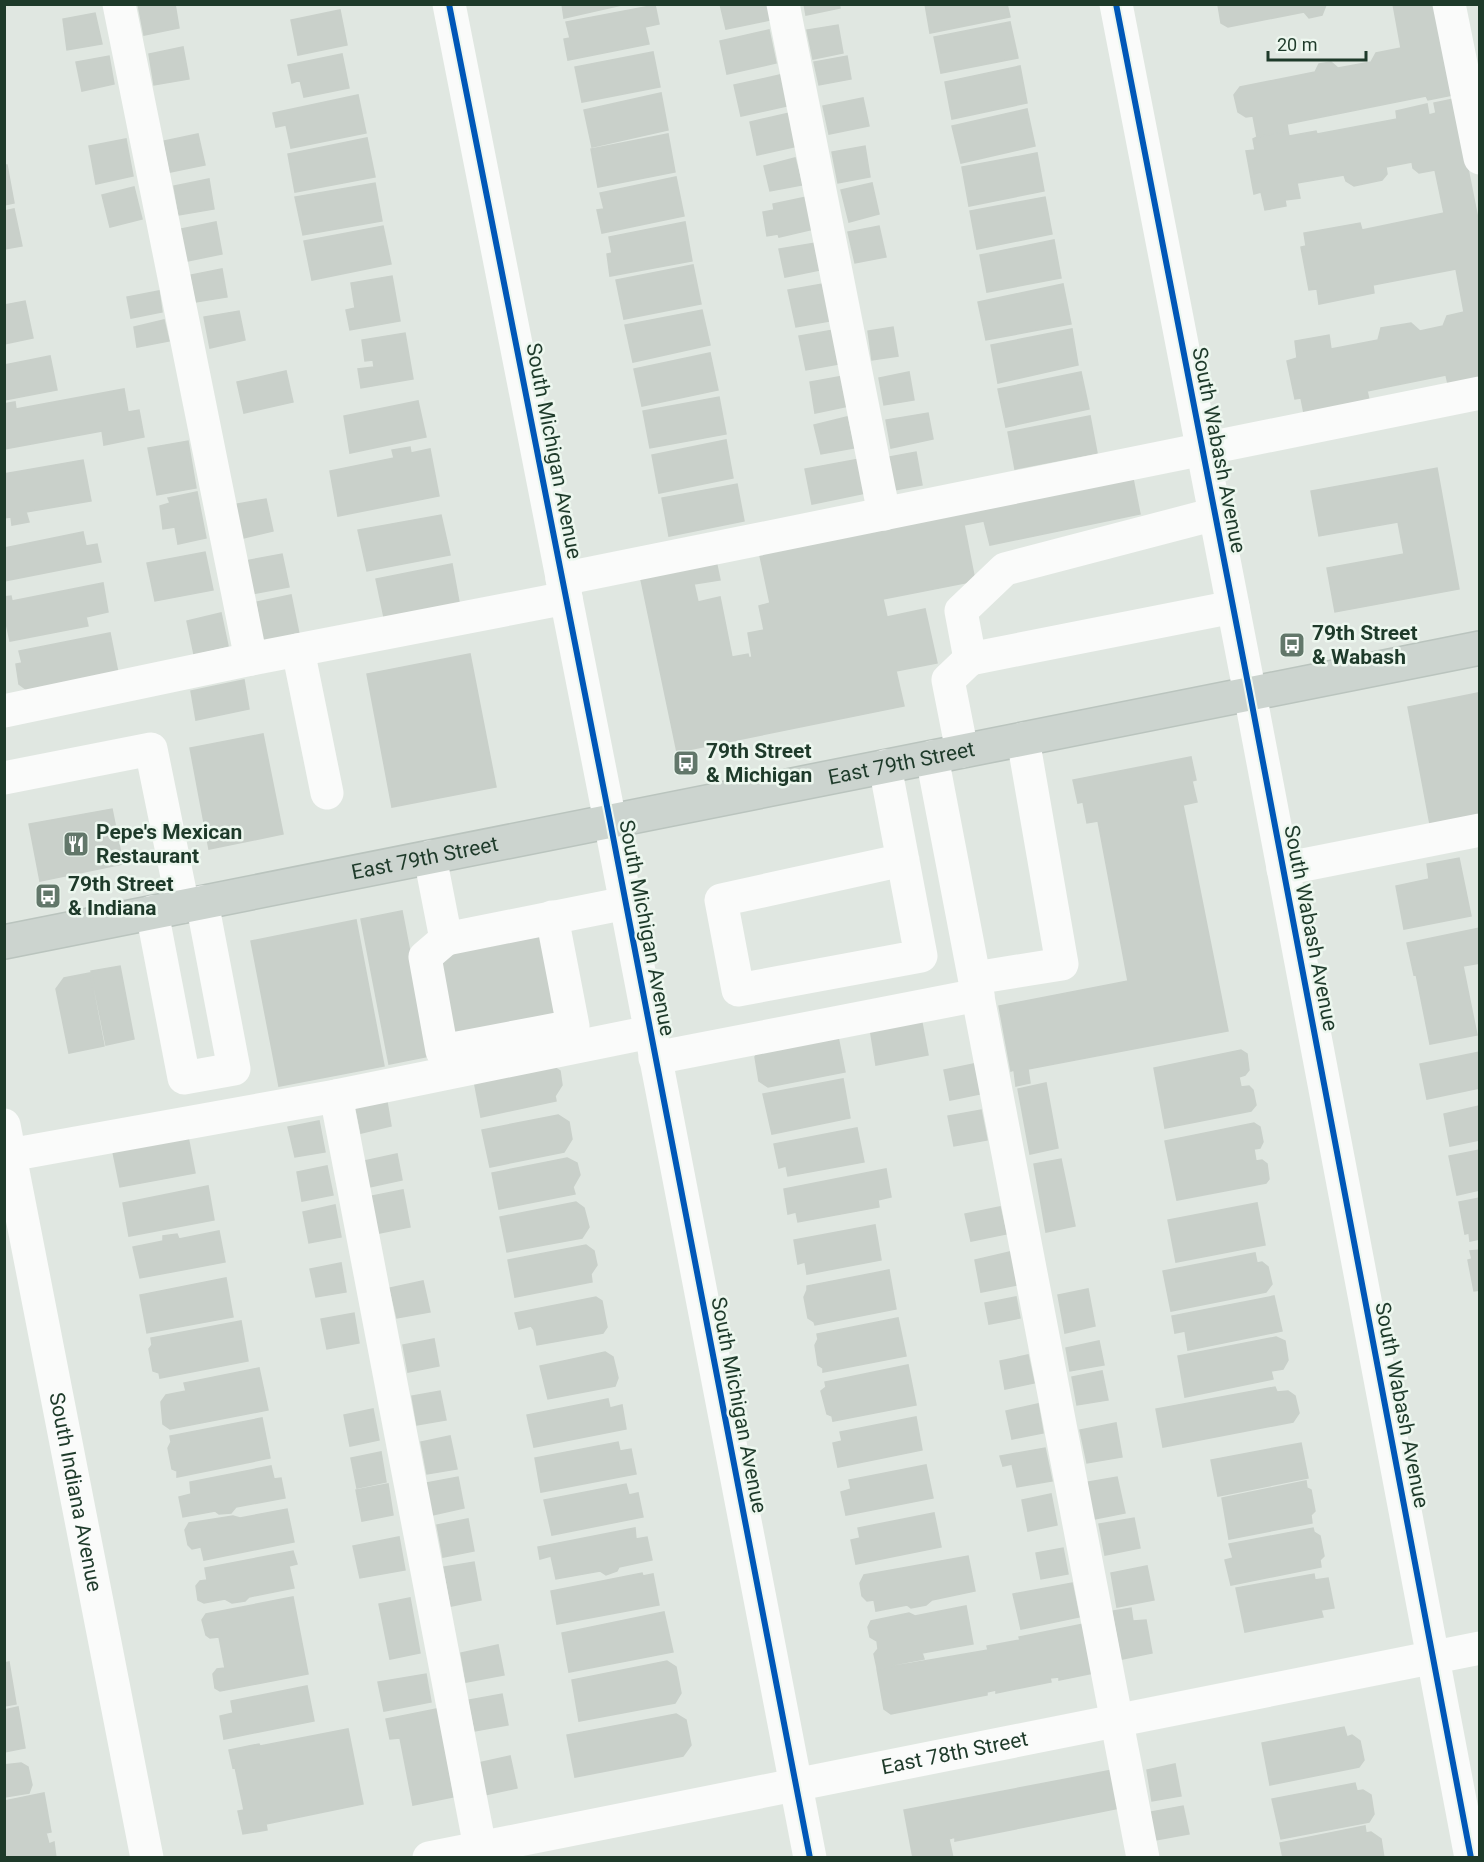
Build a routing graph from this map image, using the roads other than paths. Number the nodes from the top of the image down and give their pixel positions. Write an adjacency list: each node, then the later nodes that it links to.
1 (119, 4): 16 (street)
2 (449, 4): 11 (street, South Michigan Avenue)
3 (783, 4): 9 (street)
4 (1116, 4): 8 (street, South Wabash Avenue)
5 (1449, 4): 6 (street)
6 (1479, 158)
7 (1479, 393): 8 (street)
8 (1202, 450): 9 (street); 10 (street, South Wabash Avenue)
9 (884, 514): 11 (street)
10 (1215, 514): 12 (street, South Wabash Avenue); 15 (street)
11 (564, 588): 14 (street); 24 (street, South Michigan Avenue)
12 (1233, 607): 15 (street); 17 (street, South Wabash Avenue)
13 (1479, 648): 17 (main road, East 79th Street)
14 (298, 650): 16 (street); 23 (street)
15 (970, 658): 20 (street)
16 (251, 659): 18 (street)
17 (1250, 694): 19 (main road, East 79th Street); 28 (street, South Wabash Avenue)
18 (4, 711)
19 (1023, 739): 20 (main road, East 79th Street); 34 (street)
20 (947, 754): 21 (main road, East 79th Street); 34 (street)
21 (885, 766): 24 (main road, East 79th Street); 27 (street)
22 (4, 778): 30 (street)
23 (327, 793)
24 (610, 821): 26 (main road, East 79th Street); 29 (street, South Michigan Avenue)
25 (1479, 830): 28 (street)
26 (430, 857): 30 (main road, East 79th Street); 32 (street)
27 (903, 860): 27 (street)
28 (1283, 869): 41 (street, South Wabash Avenue)
29 (626, 903): 31 (street); 36 (street, South Michigan Avenue)
30 (179, 907): 33 (main road, East 79th Street)
31 (552, 917): 32 (street); 35 (street)
32 (446, 939): 37 (street)
33 (4, 942)
34 (977, 986): 36 (street); 42 (street)
35 (575, 1037): 36 (street); 37 (street)
36 (653, 1045): 43 (street, South Michigan Avenue)
37 (444, 1062): 38 (street)
38 (336, 1096): 39 (street); 44 (street)
39 (6, 1145): 45 (street, South Indiana Avenue)
40 (1479, 1648): 41 (street, East 78th Street)
41 (1433, 1657): 42 (street, East 78th Street); 49 (street, South Wabash Avenue)
42 (1117, 1720): 43 (street, East 78th Street); 48 (street)
43 (796, 1784): 44 (street, East 78th Street); 47 (street, South Michigan Avenue)
44 (481, 1852): 46 (street, East 78th Street)
45 (147, 1857)
46 (429, 1857)
47 (810, 1857)
48 (1143, 1857)
49 (1472, 1857)

